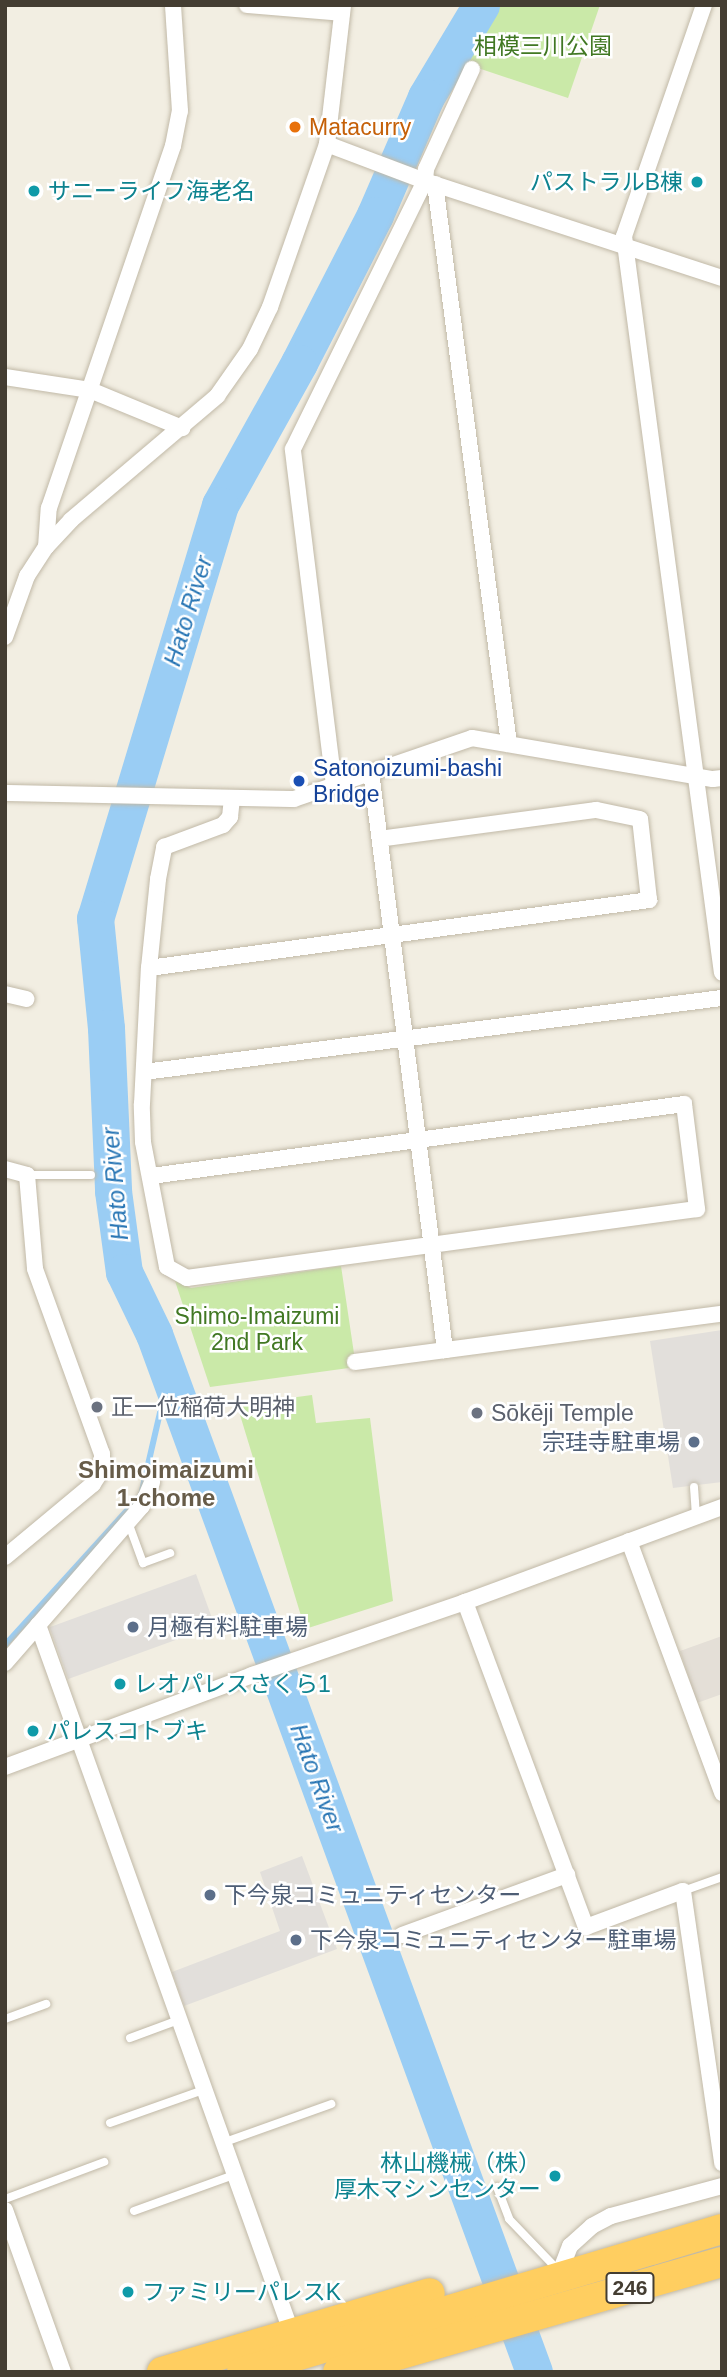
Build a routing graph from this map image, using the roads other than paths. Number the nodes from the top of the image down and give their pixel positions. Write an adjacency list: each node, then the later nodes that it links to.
1 (173, 5): 11 (street)
2 (247, 5): 4 (street)
3 (704, 5): 8 (street)
4 (343, 9): 6 (street)
5 (472, 69): 7 (street)
6 (327, 144): 7 (street); 12 (street)
7 (426, 181): 8 (street); 15 (street); 19 (street)
8 (627, 247): 9 (street); 17 (street)
9 (722, 278)
10 (5, 377): 11 (street)
11 (90, 390): 12 (street); 13 (street)
12 (182, 428): 13 (street)
13 (46, 547): 14 (street)
14 (5, 637)
15 (509, 744): 16 (street); 17 (street)
16 (371, 772): 19 (street); 22 (street)
17 (697, 775): 18 (street); 25 (street)
18 (722, 778)
19 (334, 785): 21 (street)
20 (5, 793): 21 (street)
21 (232, 798): 24 (street)
22 (380, 839): 23 (street); 23 (street)
23 (391, 934): 24 (street); 29 (street)
24 (149, 968): 30 (street)
25 (722, 973)
26 (5, 994): 28 (street)
27 (722, 998): 29 (street)
28 (26, 999)
29 (405, 1038): 30 (street); 31 (street)
30 (144, 1072): 35 (street)
31 (418, 1141): 35 (street); 36 (street); 36 (street)
32 (5, 1169): 33 (street)
33 (27, 1175): 34 (lane); 47 (street)
34 (91, 1175)
35 (151, 1176): 36 (street)
36 (431, 1246): 38 (street)
37 (722, 1314): 38 (street)
38 (445, 1350): 39 (street)
39 (355, 1362)
40 (152, 1482): 44 (street)
41 (694, 1486): 43 (lane)
42 (722, 1507): 43 (street)
43 (696, 1517): 45 (street)
44 (128, 1522): 46 (lane); 49 (street)
45 (629, 1541): 48 (street); 53 (street)
46 (170, 1553)
47 (5, 1558)
48 (465, 1602): 51 (street); 54 (street)
49 (38, 1625): 50 (street); 51 (street)
50 (5, 1663)
51 (81, 1740): 52 (street); 60 (street)
52 (5, 1767)
53 (722, 1793)
54 (567, 1875): 56 (street); 57 (street)
55 (722, 1877): 56 (lane)
56 (684, 1891): 67 (street)
57 (402, 1935)
58 (46, 2004): 59 (lane)
59 (5, 2018)
60 (181, 2019): 61 (lane); 62 (street)
61 (130, 2038)
62 (206, 2089): 64 (lane); 65 (street)
63 (331, 2104): 65 (lane)
64 (110, 2123)
65 (225, 2141): 68 (street)
66 (104, 2162): 71 (lane)
67 (722, 2162)
68 (236, 2174): 73 (lane); 79 (street)
69 (722, 2186): 77 (street)
70 (497, 2187): 77 (lane)
71 (5, 2199)
72 (5, 2210): 81 (street)
73 (134, 2211)
74 (722, 2229): 76 (highway, 246)
75 (722, 2262): 80 (highway, 246)
76 (592, 2266): 77 (highway); 78 (highway, 246)
77 (559, 2272): 78 (highway)
78 (529, 2280): 79 (highway, 246)
79 (298, 2343): 82 (highway); 83 (highway, 246)
80 (439, 2344): 84 (highway, 246); 85 (highway)
81 (63, 2372)
82 (162, 2372)
83 (242, 2372)
84 (338, 2372)
85 (391, 2372)

